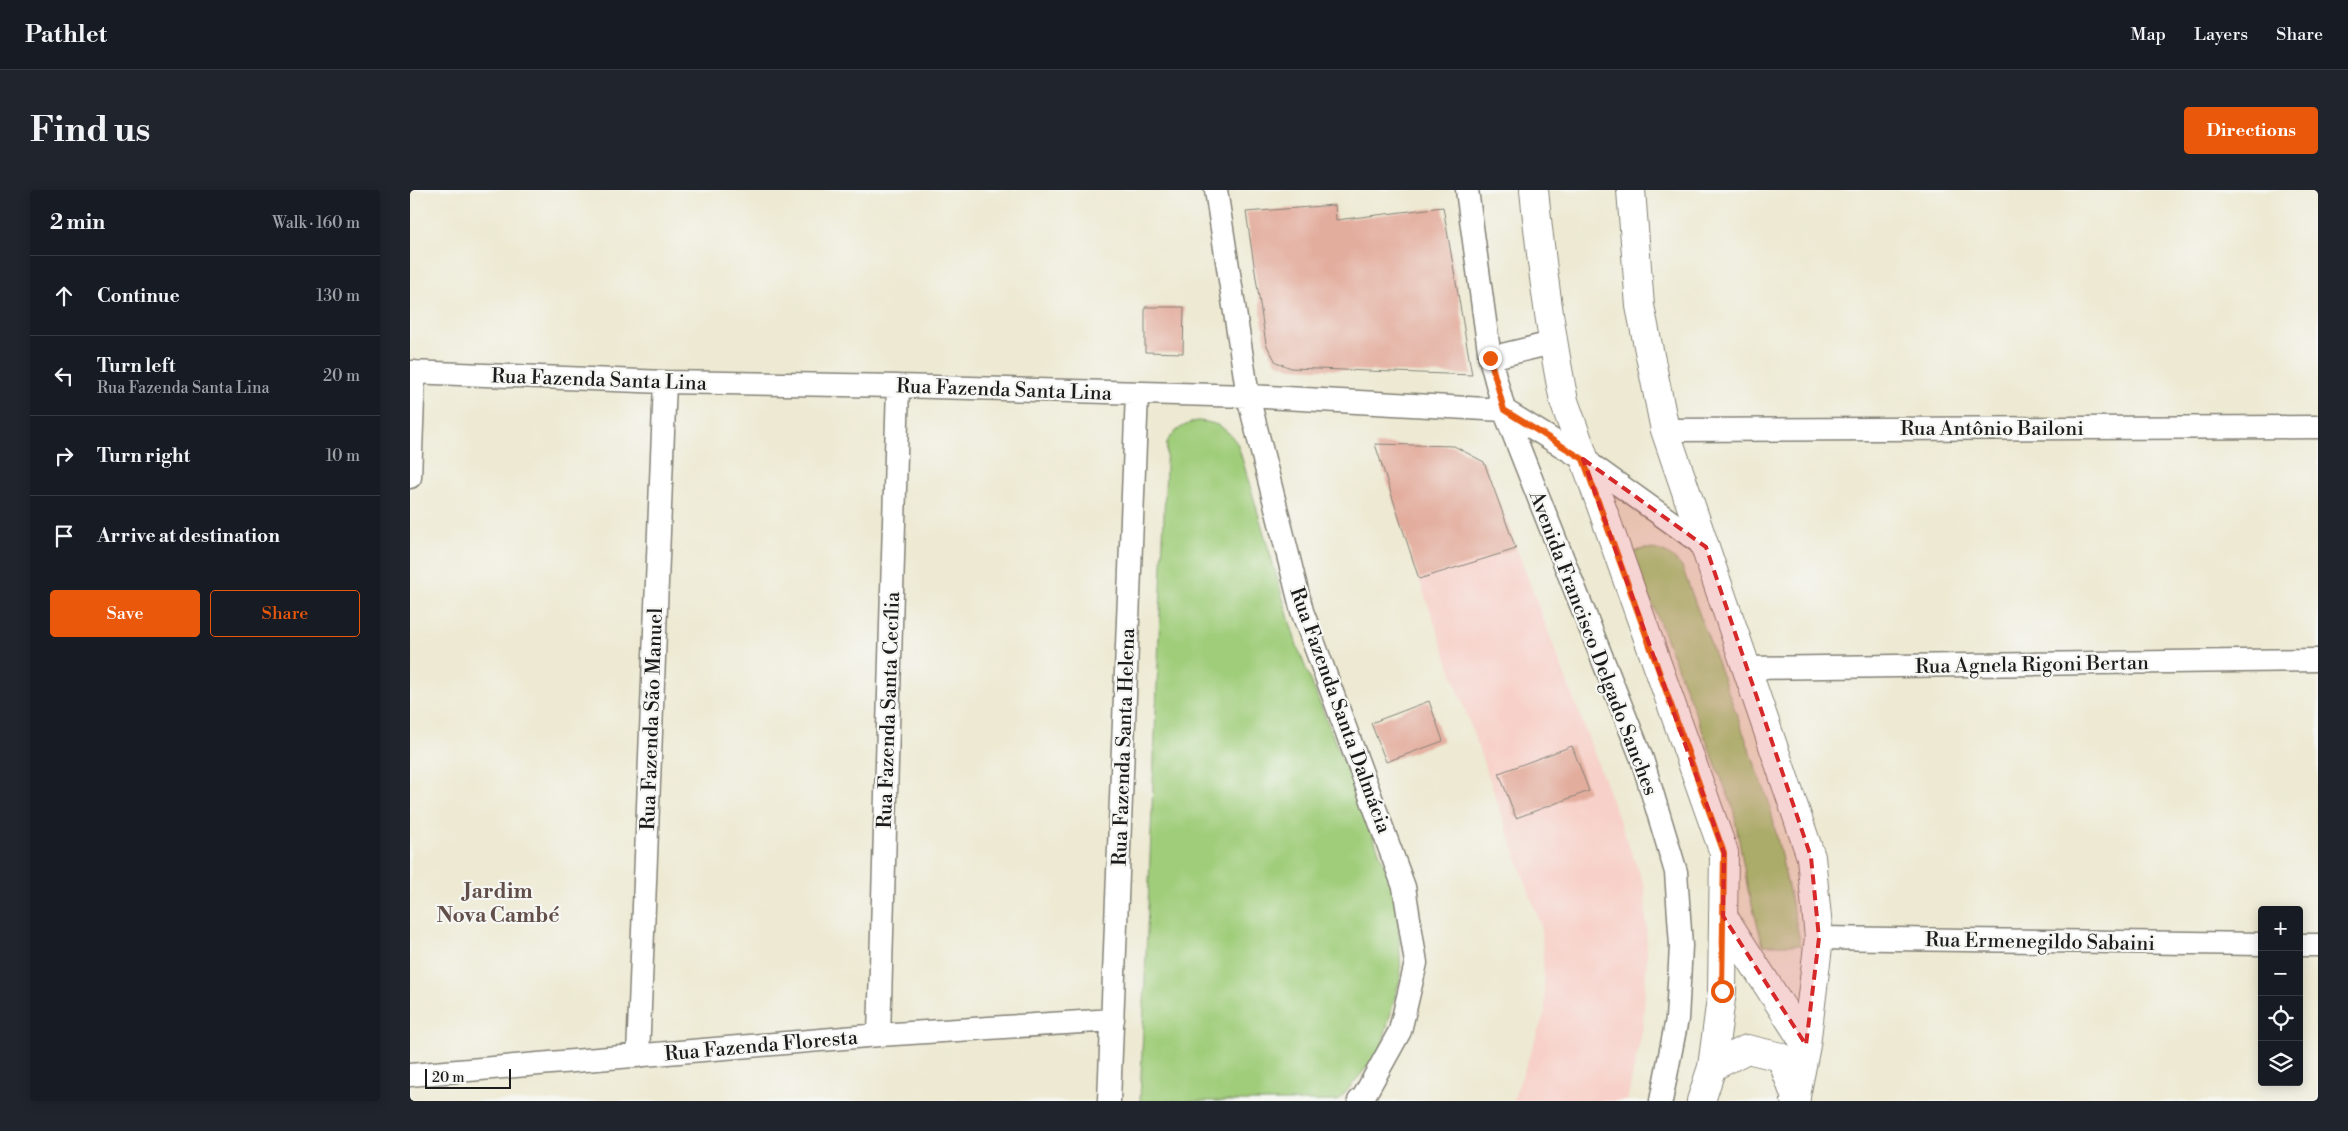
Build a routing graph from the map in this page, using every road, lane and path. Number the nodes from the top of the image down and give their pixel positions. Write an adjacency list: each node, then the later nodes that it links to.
1 (1216, 190): 11 (street, Rua Fazenda Santa Dalmácia)
2 (1467, 190): 6 (street, Avenida Francisco Delgado Sanches)
3 (1534, 190): 5 (main road)
4 (1631, 190): 14 (main road)
5 (1552, 343): 6 (street); 15 (main road)
6 (1490, 358): 12 (street, Avenida Francisco Delgado Sanches)
7 (412, 372): 8 (street, Rua Fazenda Santa Lina); 16 (street)
8 (665, 382): 9 (street, Rua Fazenda Santa Lina); 28 (street, Rua Fazenda São Manuel)
9 (898, 386): 10 (street, Rua Fazenda Santa Lina); 26 (street, Rua Fazenda Santa Cecília)
10 (1137, 393): 11 (street, Rua Fazenda Santa Lina); 25 (street, Rua Fazenda Santa Helena)
11 (1248, 396): 12 (street, Rua Fazenda Santa Lina); 33 (street, Rua Fazenda Santa Dalmácia)
12 (1504, 410): 15 (street, Rua Fazenda Santa Lina); 34 (street, Avenida Francisco Delgado Sanches)
13 (2318, 427): 14 (street, Rua Antônio Bailoni)
14 (1665, 430): 17 (main road)
15 (1583, 459): 17 (street, Rua Fazenda Santa Lina); 20 (main road)
16 (410, 477)
17 (1706, 547): 19 (main road)
18 (2318, 660): 19 (street, Rua Agnela Rigoni Bertan)
19 (1746, 668): 21 (main road)
20 (1723, 916): 27 (main road); 29 (main road)
21 (1819, 938): 22 (street, Rua Ermenegildo Sabaini); 27 (main road)
22 (2258, 944)
23 (2303, 945): 24 (street)
24 (2318, 945)
25 (1113, 1020): 26 (street, Rua Fazenda Floresta); 32 (street, Rua Fazenda Santa Helena)
26 (879, 1035): 28 (street, Rua Fazenda Floresta)
27 (1806, 1045): 31 (main road)
28 (638, 1056): 30 (street, Rua Fazenda Floresta)
29 (1712, 1067): 31 (main road); 35 (main road)
30 (410, 1074)
31 (1795, 1099)
32 (1109, 1101)
33 (1359, 1101)
34 (1662, 1101)
35 (1701, 1101)

